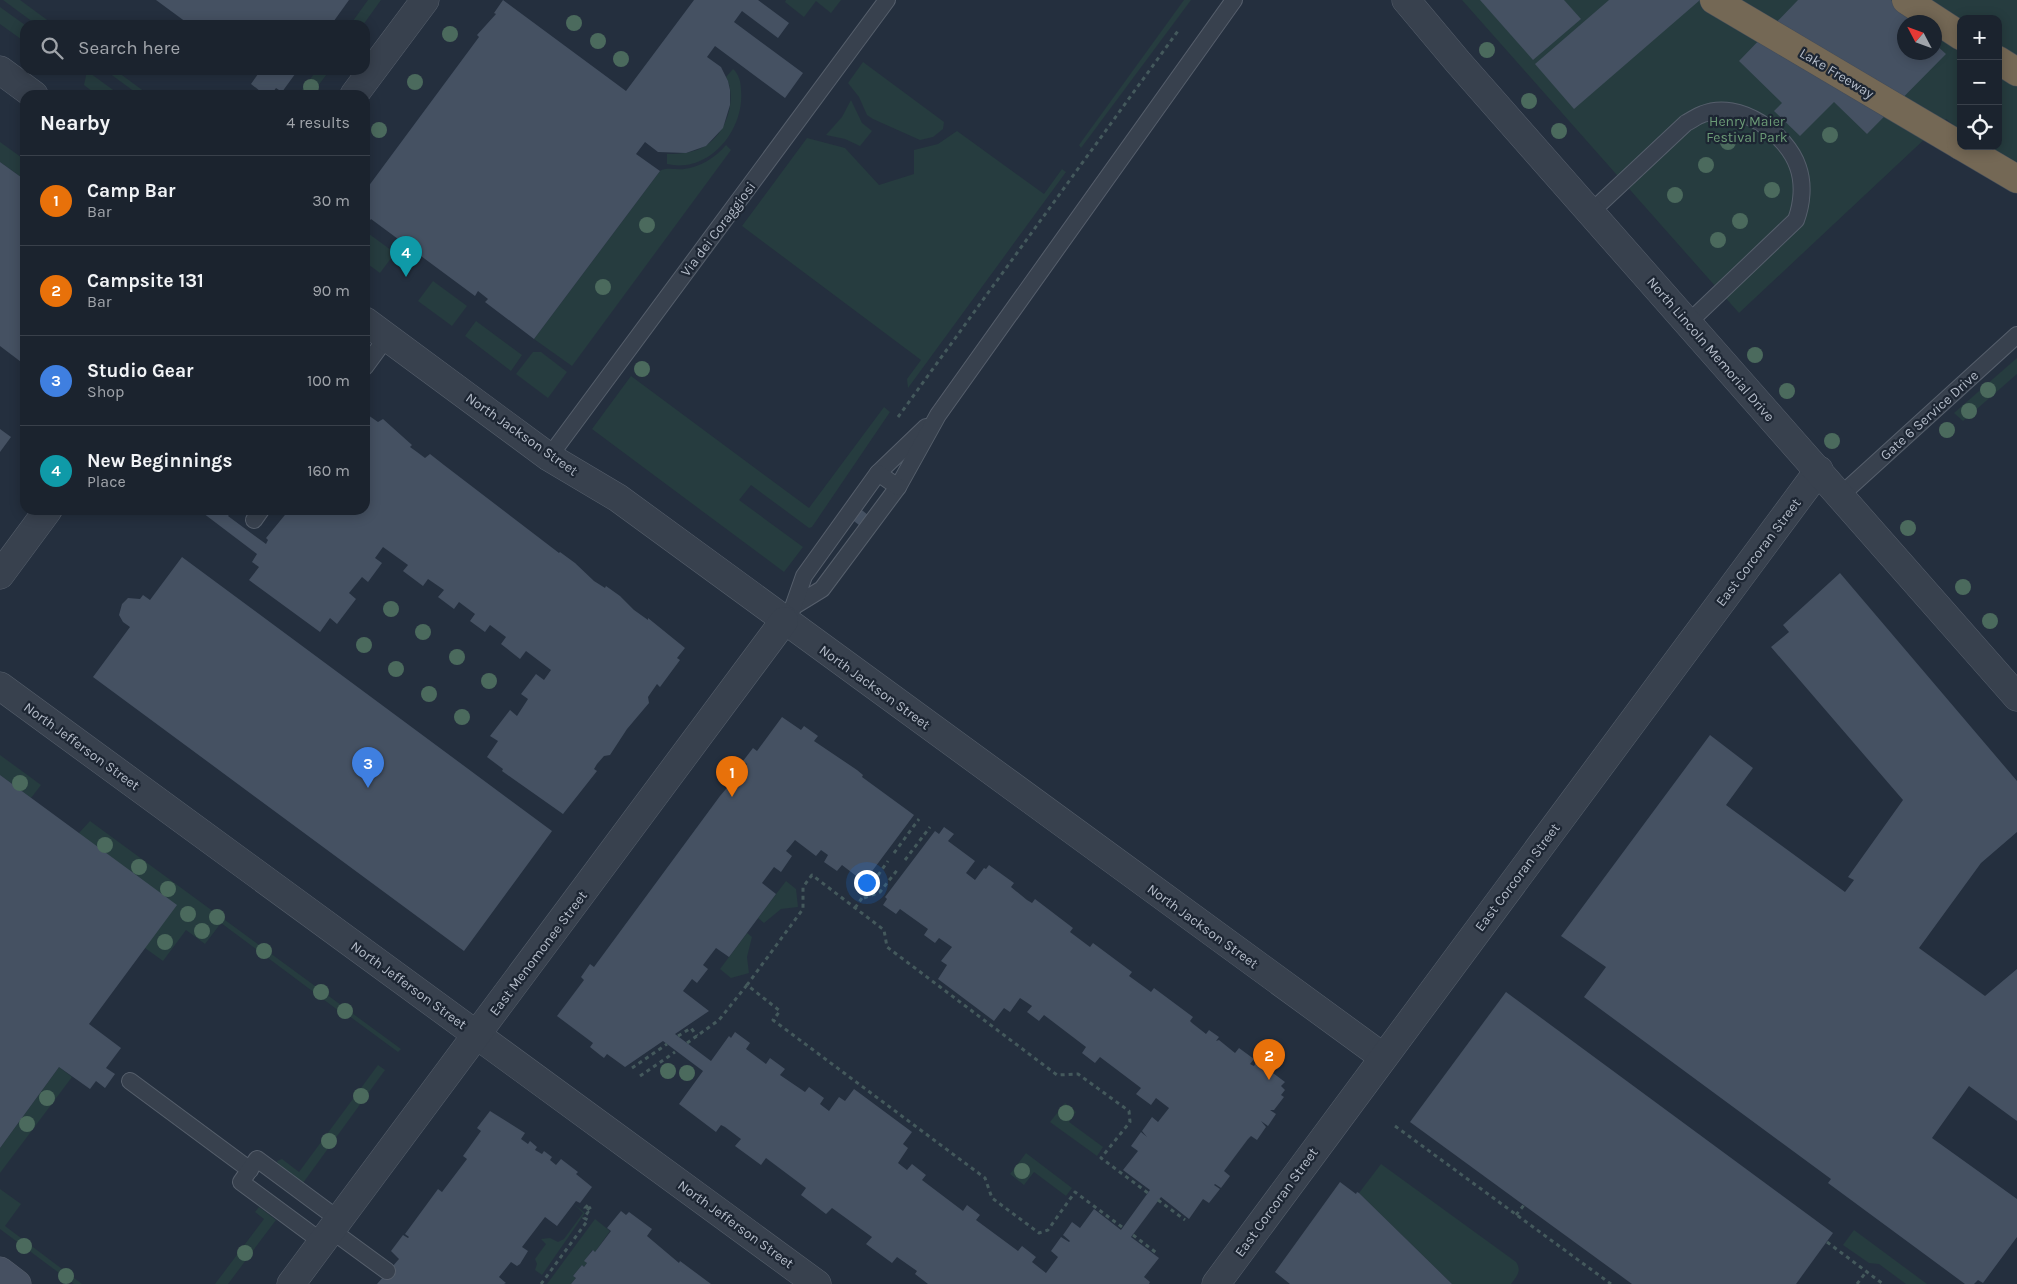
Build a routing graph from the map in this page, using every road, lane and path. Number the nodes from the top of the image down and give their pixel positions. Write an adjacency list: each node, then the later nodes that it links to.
1 (424, 0): 13 (street)
2 (887, 0): 29 (lane, Via dei Coraggiosi)
3 (1234, 0): 27 (lane)
4 (1406, 0): 21 (street, North Lincoln Memorial Drive)
5 (1714, 0): 17 (highway, Lake Freeway)
6 (1743, 0): 17 (highway)
7 (1906, 0): 9 (highway)
8 (1184, 24): 28 (path)
9 (1957, 33)
10 (2002, 63): 12 (highway)
11 (0, 70): 15 (street)
12 (2017, 72)
13 (370, 73)
14 (369, 75): 16 (street)
15 (27, 90)
16 (358, 90)
17 (1905, 113): 18 (highway, Lake Freeway)
18 (1957, 144)
19 (1968, 150): 20 (highway, Lake Freeway)
20 (2017, 179)
21 (1591, 212): 22 (street, North Lincoln Memorial Drive); 22 (lane)
22 (1688, 323): 30 (street, North Lincoln Memorial Drive)
23 (370, 325): 25 (street, North Jackson Street)
24 (2017, 335): 33 (lane, Gate 6 Service Drive)
25 (387, 337): 26 (lane); 29 (street, North Jackson Street)
26 (370, 360)
27 (938, 415): 31 (lane); 32 (lane)
28 (893, 424)
29 (549, 457): 36 (street, North Jackson Street)
30 (1819, 470): 33 (street, North Lincoln Memorial Drive); 54 (street, East Corcoran Street)
31 (878, 473): 32 (lane); 36 (lane)
32 (898, 488): 36 (lane)
33 (1841, 495): 38 (street, North Lincoln Memorial Drive)
34 (44, 515): 35 (street)
35 (0, 575)
36 (790, 613): 48 (street, East Menomonee Street); 54 (street, North Jackson Street)
37 (0, 686): 48 (street, North Jefferson Street)
38 (2017, 697)
39 (919, 819): 41 (path)
40 (930, 827): 42 (path)
41 (894, 853)
42 (905, 860)
43 (888, 861): 45 (path)
44 (898, 869): 45 (path)
45 (864, 898): 46 (path)
46 (855, 908): 47 (path); 60 (path)
47 (747, 985): 50 (path); 66 (path)
48 (477, 1035): 67 (street, East Menomonee Street); 77 (street, North Jefferson Street)
49 (678, 1036): 50 (path)
50 (697, 1036): 51 (path)
51 (688, 1043)
52 (667, 1044): 55 (path)
53 (675, 1052): 56 (path)
54 (1383, 1057): 78 (street, East Corcoran Street)
55 (632, 1068)
56 (640, 1076)
57 (130, 1080): 59 (lane)
58 (1395, 1126): 64 (path)
59 (249, 1170): 67 (lane); 67 (lane)
60 (1148, 1193)
61 (1158, 1200): 65 (path)
62 (587, 1205): 76 (path)
63 (1524, 1205): 64 (path)
64 (1516, 1215): 79 (path)
65 (1184, 1220)
66 (1122, 1227)
67 (330, 1230): 72 (lane); 75 (street, East Menomonee Street)
68 (1133, 1235): 70 (path)
69 (1827, 1242): 73 (path)
70 (1158, 1254)
71 (0, 1271): 74 (main road)
72 (387, 1271)
73 (1866, 1272): 80 (path); 81 (path)
74 (17, 1284)
75 (291, 1284)
76 (541, 1284)
77 (817, 1284)
78 (1216, 1284)
79 (1611, 1284)
80 (1857, 1284)
81 (1883, 1284)

